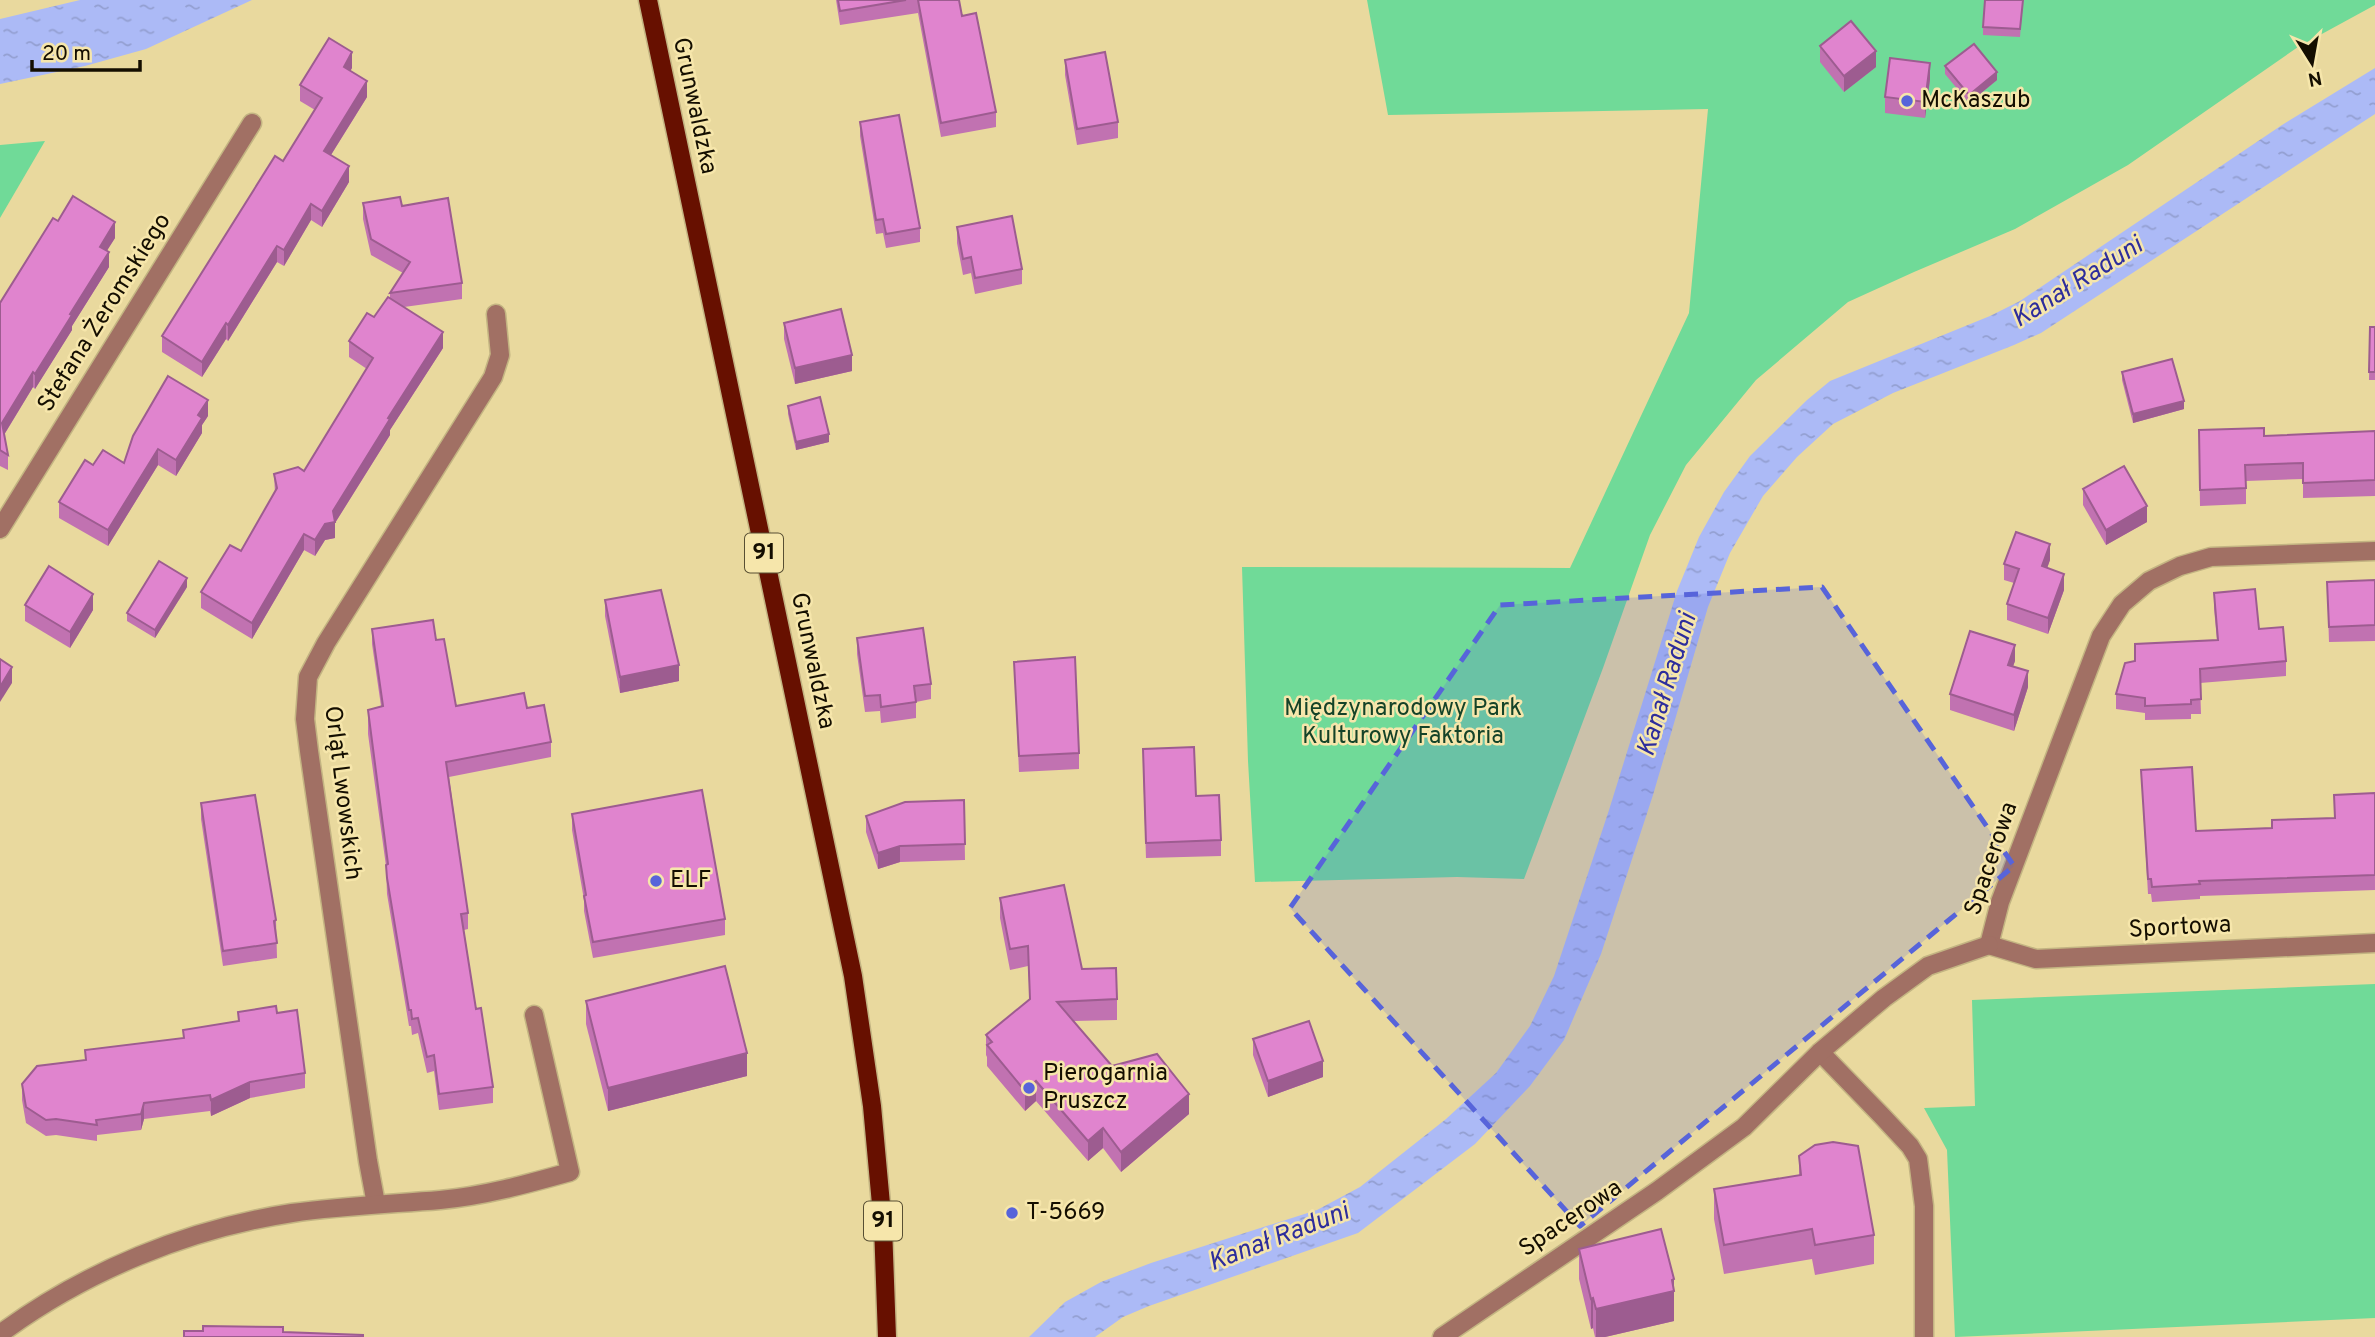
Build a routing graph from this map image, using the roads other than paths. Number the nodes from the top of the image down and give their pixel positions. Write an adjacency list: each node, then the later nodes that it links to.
1 (648, 0): 12 (main road, Grunwaldzka / 91)
2 (252, 123): 4 (street, Stefana Żeromskiego)
3 (496, 314): 10 (street, Orląt Lwowskich)
4 (0, 529)
5 (2375, 551): 7 (street, Spacerowa)
6 (2375, 943): 7 (street, Sportowa)
7 (1989, 945): 9 (street, Spacerowa)
8 (534, 1014): 10 (street)
9 (1819, 1052): 13 (street, Spacerowa); 14 (street)
10 (376, 1204): 11 (street)
11 (8, 1333)
12 (887, 1337)
13 (1442, 1337)
14 (1924, 1337)

